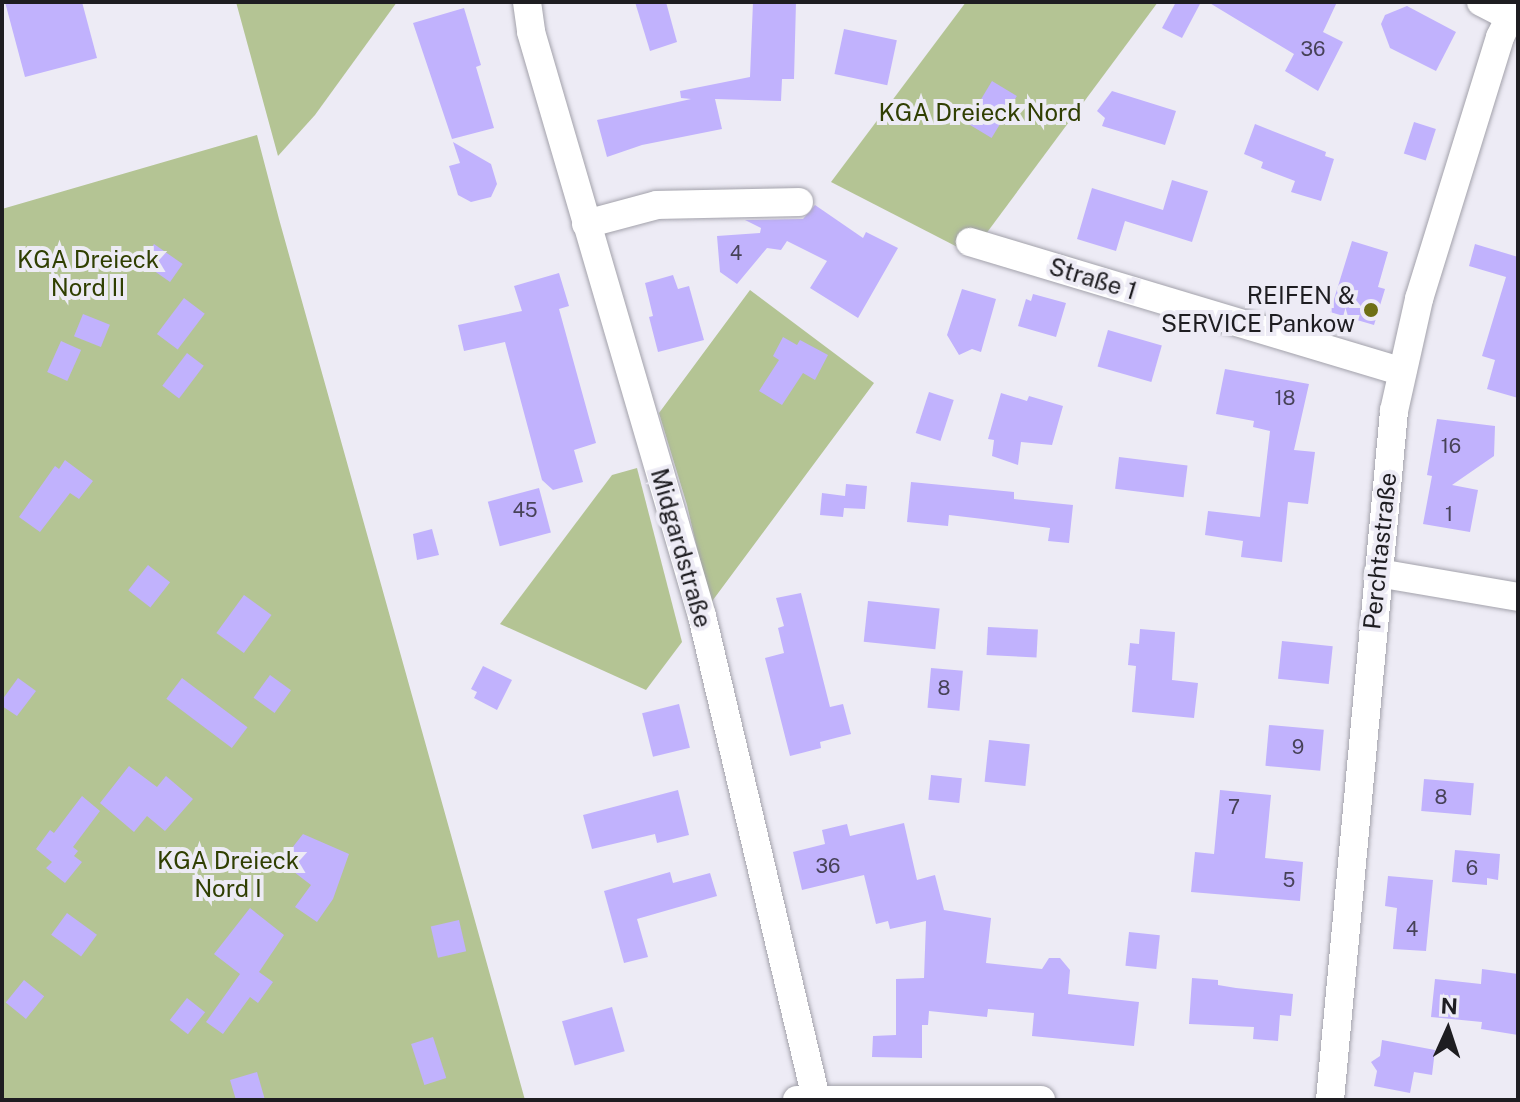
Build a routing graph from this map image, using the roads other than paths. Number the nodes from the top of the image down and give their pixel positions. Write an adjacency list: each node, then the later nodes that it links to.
1 (527, 2): 5 (street, Midgardstraße)
2 (1481, 2): 3 (street)
3 (1514, 19): 7 (street, Perchtastraße)
4 (799, 202): 5 (street)
5 (586, 224): 10 (street, Midgardstraße)
6 (970, 242): 7 (street, Straße 1)
7 (1401, 371): 8 (street, Perchtastraße)
8 (1378, 573): 9 (street); 12 (street, Perchtastraße)
9 (1518, 597)
10 (809, 1099): 11 (street)
11 (1041, 1100)
12 (1330, 1100)

